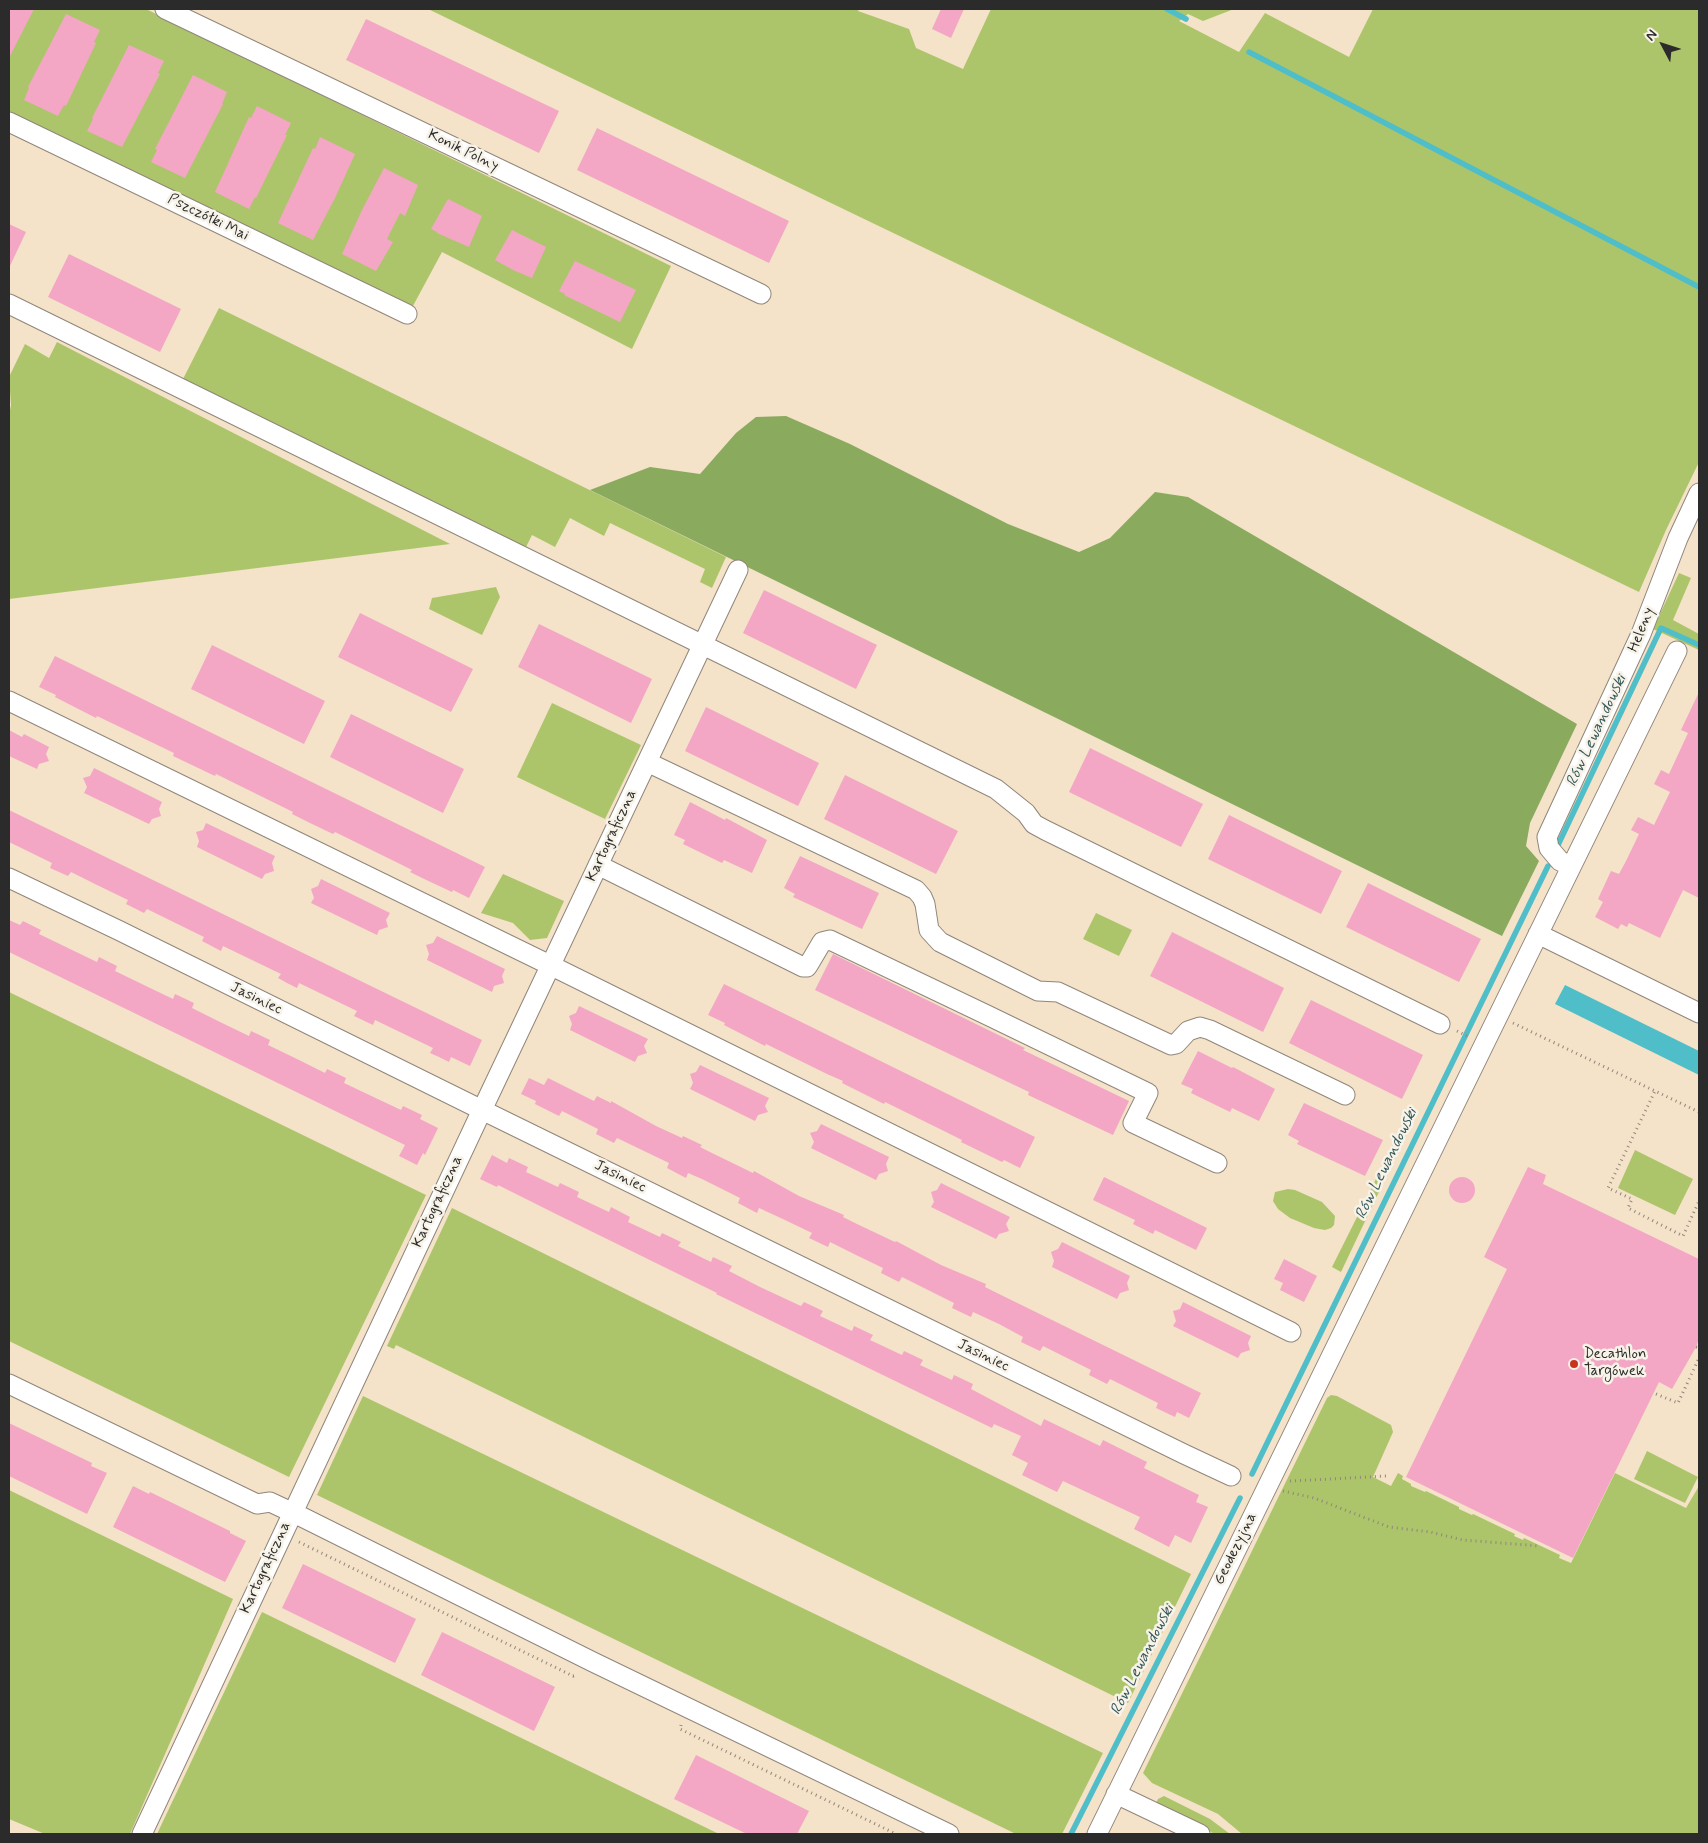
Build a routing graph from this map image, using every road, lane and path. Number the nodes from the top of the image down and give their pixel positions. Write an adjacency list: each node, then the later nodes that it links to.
1 (165, 9): 3 (street, Konik Polny)
2 (9, 122): 5 (street, Pszczółki Mai)
3 (761, 294)
4 (9, 304): 8 (street)
5 (407, 314)
6 (1699, 494): 13 (street, Heleny)
7 (738, 570): 8 (street, Kartograficzna)
8 (695, 642): 11 (street, Kartograficzna); 19 (street)
9 (1677, 651): 13 (street, Geodezyjna)
10 (9, 701): 16 (street)
11 (647, 762): 12 (street, Kartograficzna); 21 (street)
12 (598, 865): 16 (street, Kartograficzna); 24 (street)
13 (1571, 866): 15 (street, Geodezyjna)
14 (9, 878): 22 (street, Jasiniec)
15 (1538, 934): 17 (street); 36 (street, Geodezyjna)
16 (550, 966): 22 (street, Kartograficzna); 26 (street)
17 (1699, 1013)
18 (1506, 1020): 20 (path)
19 (1440, 1024)
20 (1655, 1091): 23 (path); 25 (path)
21 (1345, 1095)
22 (482, 1110): 30 (street, Jasiniec); 34 (street, Kartograficzna)
23 (1699, 1112)
24 (1217, 1163)
25 (1699, 1201)
26 (1291, 1332)
27 (1699, 1358): 29 (path)
28 (9, 1384): 34 (street)
29 (1656, 1394)
30 (1231, 1476)
31 (1387, 1476): 32 (path)
32 (1282, 1482)
33 (1278, 1490): 35 (path)
34 (292, 1513): 37 (street, Kartograficzna); 38 (street)
35 (1540, 1546)
36 (1116, 1794): 39 (street, Geodezyjna); 40 (street)
37 (142, 1834)
38 (949, 1834)
39 (1097, 1834)
40 (1200, 1834)

